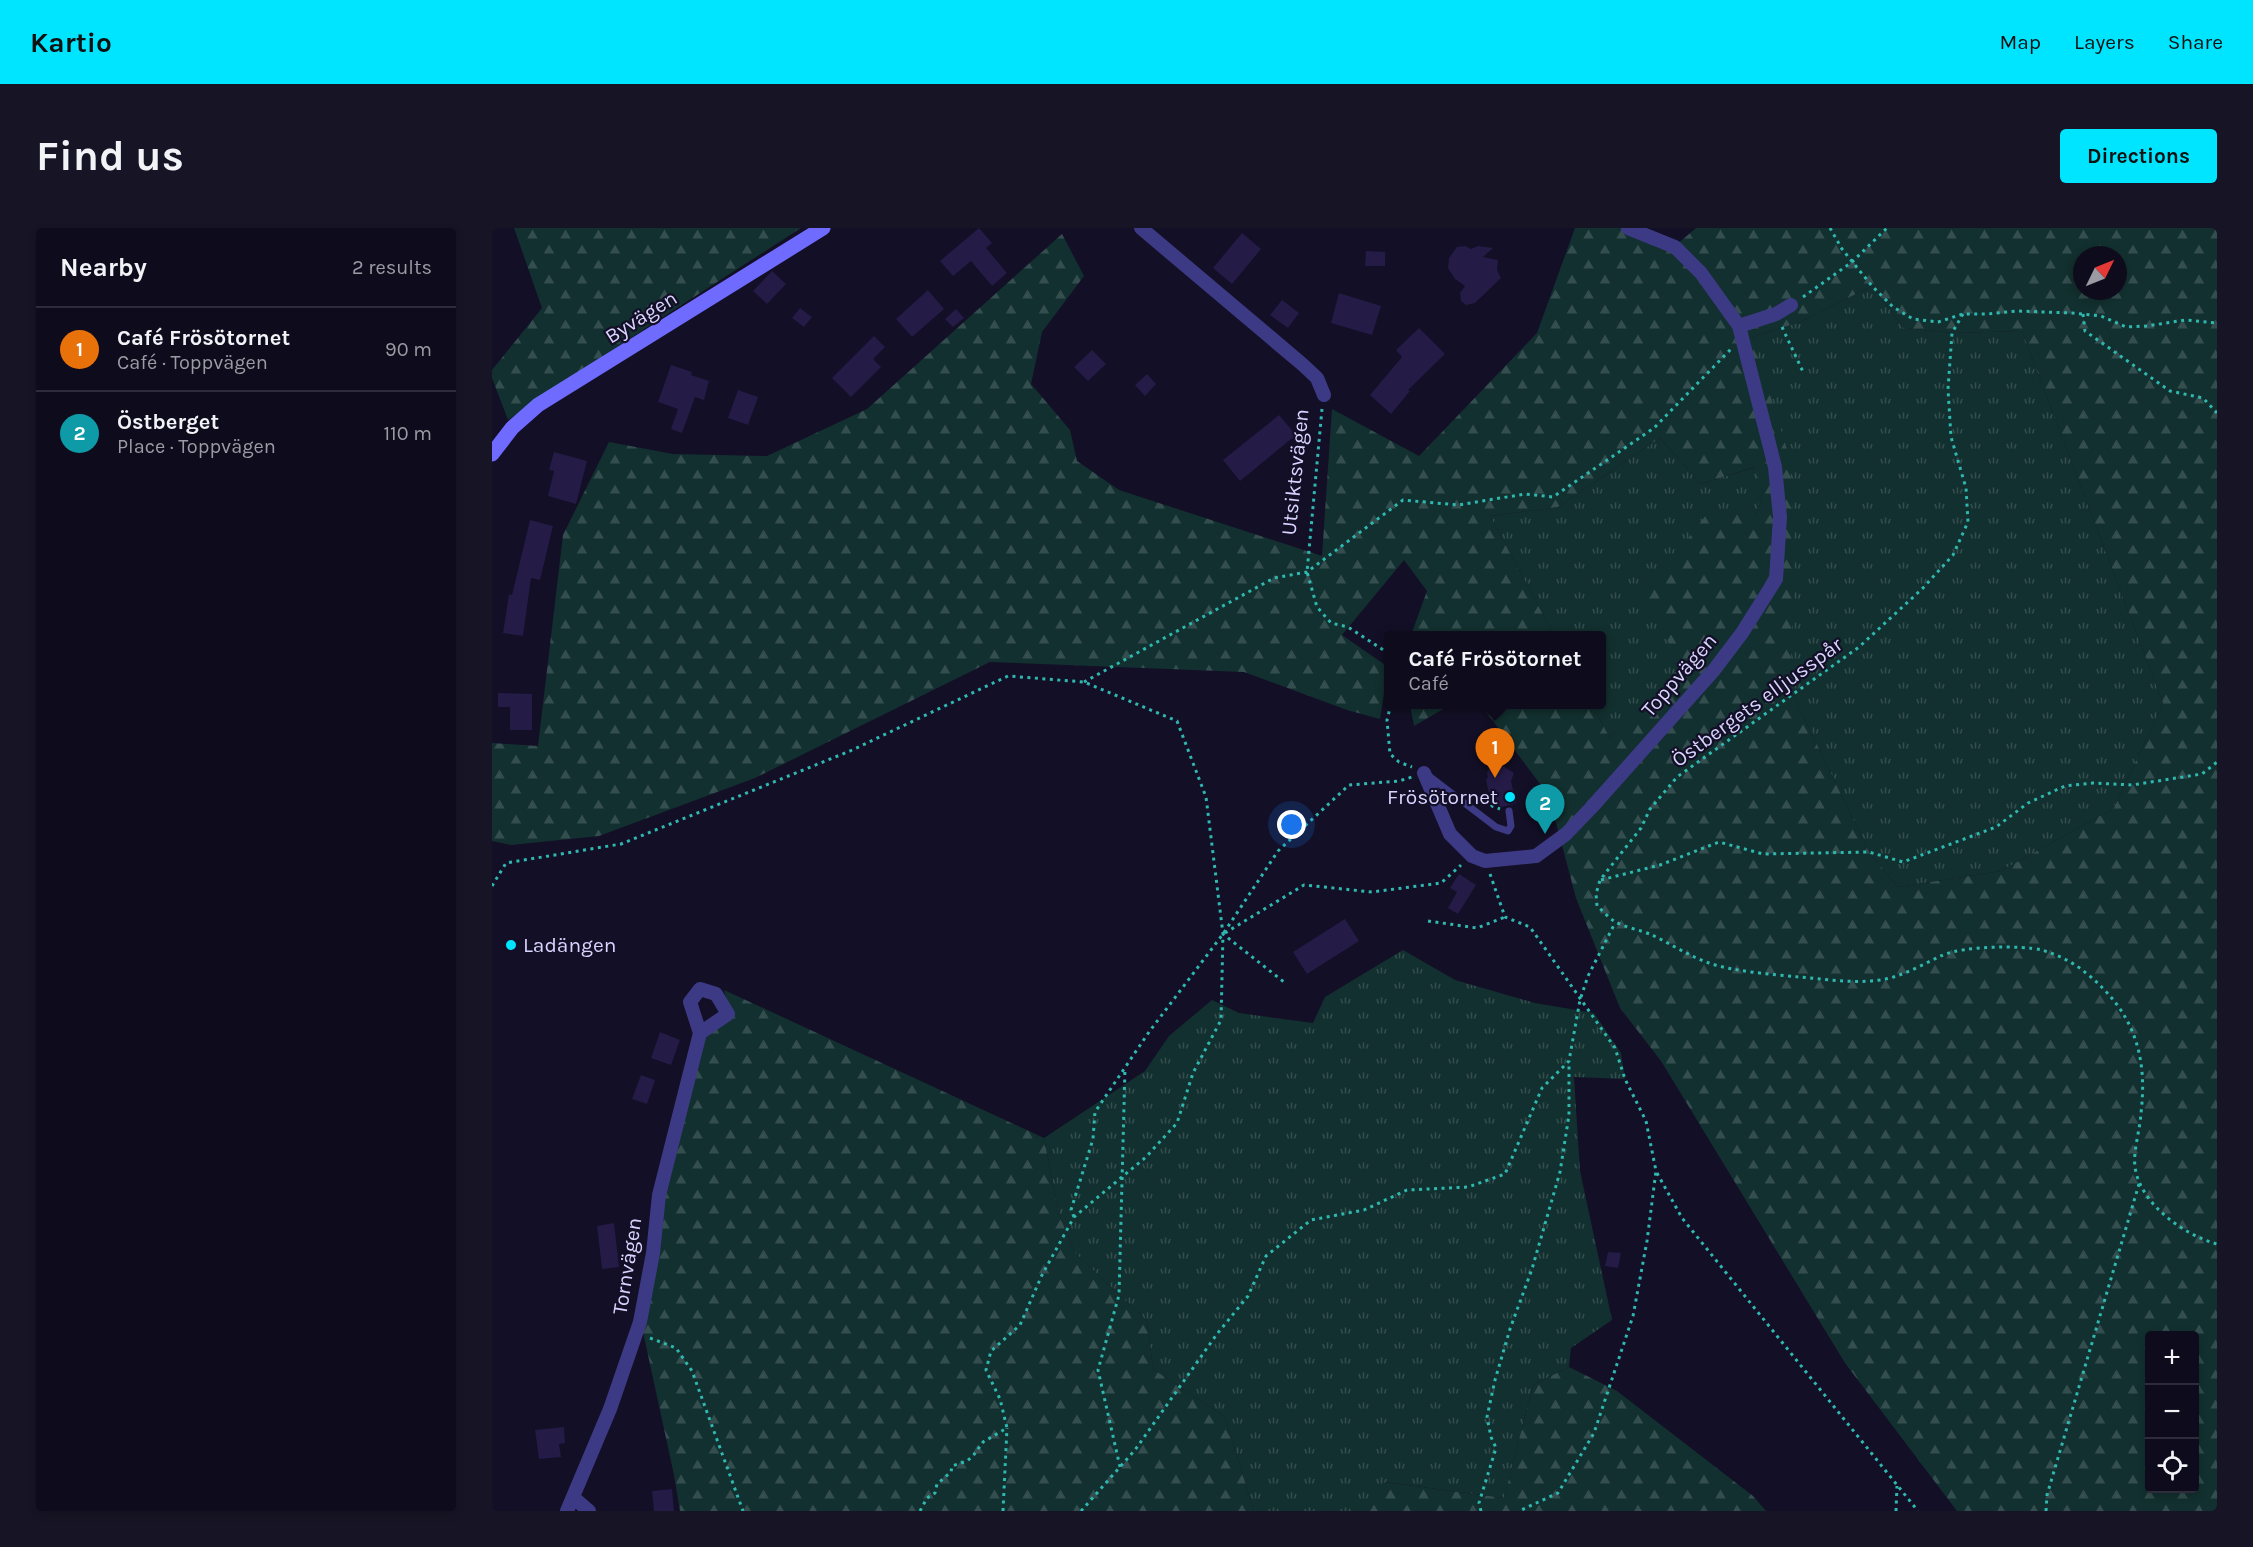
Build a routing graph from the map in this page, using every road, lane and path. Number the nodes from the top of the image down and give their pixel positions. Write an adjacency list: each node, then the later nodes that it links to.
1 (823, 228): 16 (street, Byvägen)
2 (1141, 228): 14 (street, Utsiktsvägen)
3 (1628, 228): 12 (street, Toppvägen)
4 (1830, 228): 6 (path)
5 (1887, 228): 6 (path)
6 (1852, 262): 7 (path); 9 (path)
7 (1791, 305): 8 (street)
8 (1776, 314): 12 (street); 13 (path)
9 (1963, 314): 10 (path); 26 (path, Östbergets elljusspår)
10 (2083, 314): 11 (path); 15 (path)
11 (2216, 322)
12 (1740, 332): 17 (path); 25 (street, Toppvägen)
13 (1804, 374)
14 (1323, 395): 17 (path, Utsiktsvägen)
15 (2217, 413)
16 (492, 454)
17 (1307, 572): 18 (path, Utsiktsvägen); 19 (path)
18 (1384, 650)
19 (1084, 682): 27 (path); 31 (path)
20 (1390, 709): 22 (path)
21 (2217, 762): 26 (path)
22 (1424, 772): 24 (lane); 25 (street); 31 (path)
23 (1488, 797): 24 (path)
24 (1509, 812)
25 (1479, 859): 28 (path); 31 (path)
26 (1600, 880): 30 (path)
27 (492, 886)
28 (1505, 917): 29 (path); 33 (path)
29 (1428, 921)
30 (1615, 923): 33 (path); 39 (path)
31 (1223, 934): 32 (path); 36 (path); 38 (path)
32 (1284, 982)
33 (1580, 1000): 35 (path); 37 (path)
34 (700, 1033): 42 (street, Tornvägen)
35 (1569, 1061): 44 (path); 53 (path)
36 (1125, 1067): 38 (path); 40 (path)
37 (1656, 1171): 45 (path); 54 (path)
38 (1122, 1177): 40 (path); 44 (path)
39 (2139, 1184): 41 (path); 57 (path)
40 (1074, 1217): 43 (path)
41 (2217, 1244)
42 (636, 1335): 46 (street, Tornvägen); 49 (path)
43 (1007, 1428): 50 (path); 51 (path)
44 (1119, 1467): 52 (path)
45 (1897, 1486): 55 (path); 56 (path)
46 (574, 1498): 47 (street, Tornvägen); 48 (street)
47 (567, 1511)
48 (589, 1511)
49 (743, 1511)
50 (920, 1511)
51 (1003, 1511)
52 (1081, 1511)
53 (1481, 1511)
54 (1519, 1511)
55 (1896, 1511)
56 (1918, 1511)
57 (2046, 1511)

